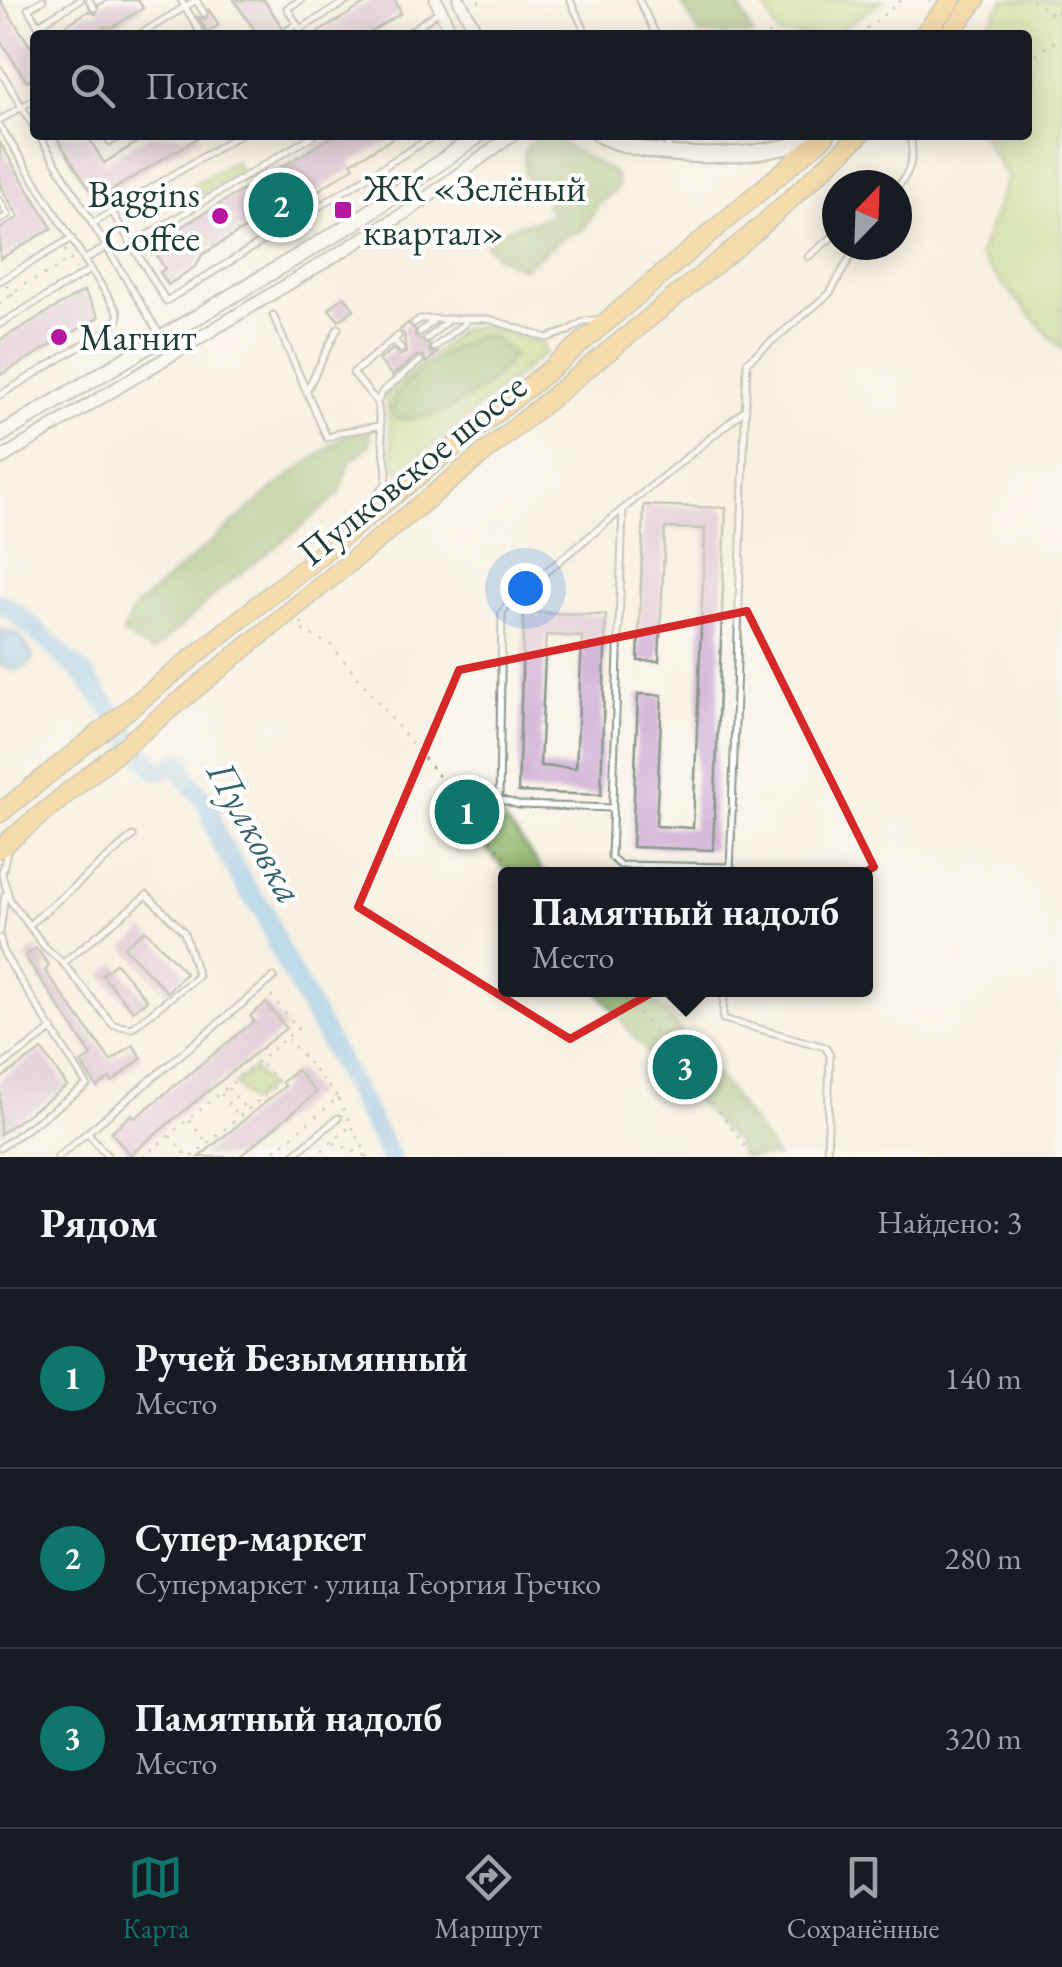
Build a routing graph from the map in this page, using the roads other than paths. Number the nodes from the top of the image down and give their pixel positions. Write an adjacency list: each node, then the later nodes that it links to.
1 (44, 0): 2 (lane)
2 (80, 0)
3 (89, 0): 14 (lane)
4 (196, 0): 12 (lane); 15 (lane)
5 (301, 0): 16 (lane)
6 (349, 0): 16 (lane)
7 (459, 0): 24 (street)
8 (570, 0): 25 (lane)
9 (640, 0): 26 (lane)
10 (952, 0): 27 (highway)
11 (976, 0): 28 (highway)
12 (183, 3): 18 (lane); 19 (lane)
13 (438, 5): 17 (lane); 23 (street)
14 (94, 8)
15 (204, 13)
16 (297, 24): 20 (lane)
17 (420, 26): 21 (lane); 22 (lane)
18 (146, 30)
19 (199, 30)
20 (288, 30)
21 (413, 30)
22 (422, 30)
23 (450, 30)
24 (475, 30)
25 (585, 30)
26 (654, 30)
27 (927, 30)
28 (952, 30)
29 (0, 70): 31 (lane)
30 (30, 102): 31 (lane)
31 (22, 107): 32 (lane); 33 (lane)
32 (30, 120)
33 (0, 124): 54 (lane)
34 (42, 140): 53 (lane)
35 (231, 140): 51 (lane)
36 (306, 140): 55 (lane)
37 (427, 140): 55 (lane)
38 (460, 140): 48 (street)
39 (472, 140): 48 (street)
40 (505, 140): 83 (street)
41 (612, 140): 47 (street)
42 (669, 140): 47 (lane)
43 (811, 140): 47 (street)
44 (820, 140): 66 (highway, Пулковское шоссе)
45 (855, 140): 89 (highway, Пулковское шоссе)
46 (911, 140): 49 (lane)
47 (667, 154)
48 (441, 164): 72 (street)
49 (908, 170)
50 (0, 200): 52 (lane)
51 (112, 212): 53 (lane); 55 (lane)
52 (0, 220)
53 (92, 224): 57 (lane)
54 (72, 238): 59 (lane); 62 (lane)
55 (133, 244)
56 (822, 245): 58 (lane)
57 (105, 248): 59 (lane); 72 (lane)
58 (808, 256)
59 (84, 260): 61 (lane)
60 (849, 260): 80 (lane)
61 (90, 270): 68 (lane); 78 (lane)
62 (2, 280)
63 (273, 315): 77 (lane)
64 (435, 320): 65 (lane); 69 (lane); 71 (lane)
65 (449, 320): 67 (lane); 73 (lane)
66 (610, 320): 67 (lane); 85 (highway, Пулковское шоссе)
67 (468, 321): 75 (lane)
68 (0, 324)
69 (414, 324)
70 (338, 328): 77 (lane)
71 (420, 332)
72 (163, 339): 82 (street)
73 (427, 339)
74 (402, 347): 79 (lane)
75 (434, 348)
76 (409, 358): 79 (lane)
77 (305, 393): 81 (lane)
78 (0, 395)
79 (377, 402): 81 (lane)
80 (746, 409): 84 (lane); 91 (lane)
81 (379, 426): 85 (lane)
82 (1, 431)
83 (0, 459)
84 (623, 509): 86 (lane); 86 (lane)
85 (348, 531): 87 (highway, Пулковское шоссе)
86 (613, 808): 90 (lane)
87 (0, 813)
88 (133, 836): 93 (lane)
89 (6, 843): 92 (lane)
90 (657, 867)
91 (730, 867)
92 (4, 896): 93 (lane); 94 (lane)
93 (29, 925): 95 (lane)
94 (0, 935): 98 (lane)
95 (63, 963): 95 (lane)
96 (274, 976): 101 (lane)
97 (724, 997): 106 (lane)
98 (53, 1029): 99 (lane); 102 (lane)
99 (0, 1067)
100 (338, 1118): 105 (lane)
101 (88, 1133): 103 (lane); 104 (lane)
102 (0, 1148)
103 (58, 1157)
104 (108, 1157)
105 (291, 1157)
106 (827, 1157)

